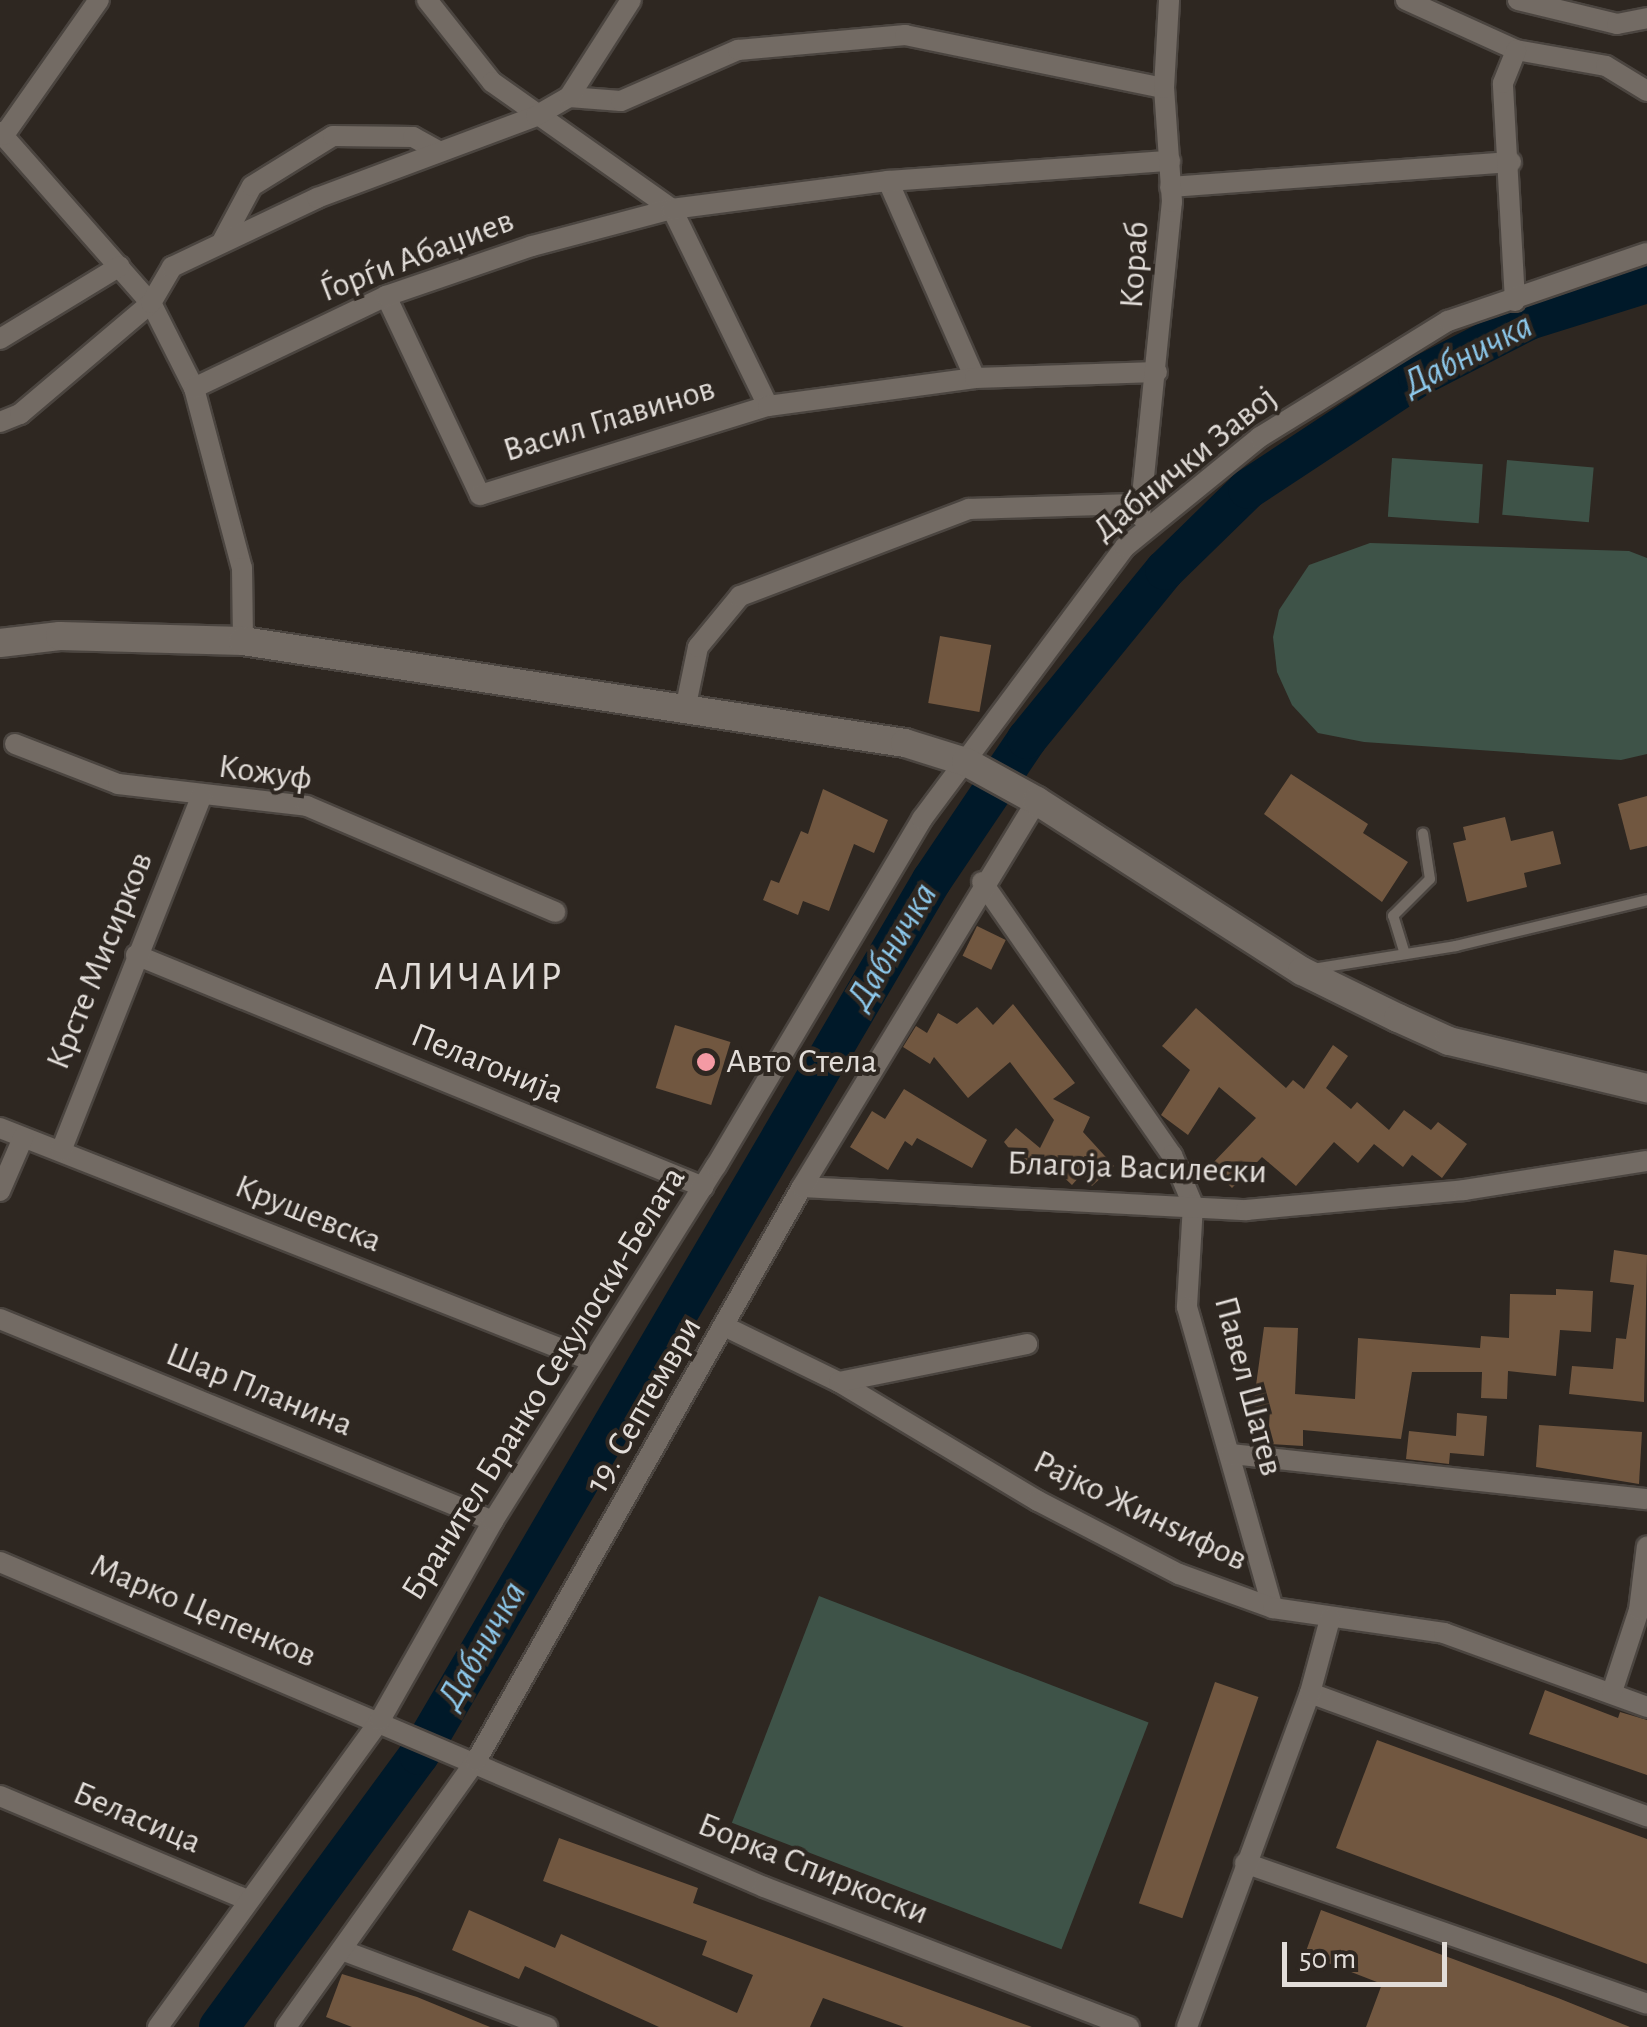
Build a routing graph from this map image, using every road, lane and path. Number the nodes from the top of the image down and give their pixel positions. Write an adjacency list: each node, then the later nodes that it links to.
1 (99, 0): 13 (street)
2 (427, 0): 12 (street)
3 (631, 0): 11 (street)
4 (1169, 0): 9 (street, Кораб)
5 (1406, 0): 8 (street)
6 (1518, 0): 7 (street)
7 (1647, 18)
8 (1516, 50): 10 (street); 16 (street)
9 (1164, 88): 11 (street); 15 (street, Кораб)
10 (1647, 91)
11 (569, 97): 12 (street)
12 (536, 116): 14 (street); 19 (street)
13 (2, 134): 22 (street)
14 (438, 151): 20 (street); 20 (street)
15 (1170, 161): 17 (street, Ѓорѓи Абаџиев); 18 (street, Кораб)
16 (1511, 162): 18 (street); 24 (street)
17 (888, 181): 19 (street, Ѓорѓи Абаџиев); 28 (street)
18 (1170, 187): 27 (street, Кораб)
19 (672, 209): 23 (street, Ѓорѓи Абаџиев); 30 (street)
20 (223, 240): 25 (street)
21 (1647, 253): 24 (street, Дабнички Завој)
22 (120, 266): 25 (street); 26 (street)
23 (386, 296): 29 (street, Ѓорѓи Абаџиев); 30 (street, Васил Главинов)
24 (1516, 301): 33 (street, Дабнички Завој)
25 (151, 303): 29 (street); 31 (street)
26 (0, 339)
27 (1157, 372): 28 (street, Васил Главинов); 32 (street, Кораб)
28 (974, 378): 30 (street, Васил Главинов)
29 (194, 388): 34 (street)
30 (768, 406)
31 (0, 422)
32 (1141, 504): 33 (street, Кораб); 36 (street)
33 (1139, 534): 38 (street, Дабнички Завој)
34 (242, 641): 35 (main road); 36 (main road)
35 (0, 643)
36 (686, 705): 38 (main road)
37 (14, 744): 39 (street, Кожуф)
38 (966, 762): 40 (main road); 53 (street, Бранител Бранко Секулоски-Белата)
39 (201, 796): 44 (street, Кожуф); 46 (street, Крсте Мисирков)
40 (1037, 801): 42 (street, 19. Септември); 47 (main road)
41 (1424, 834): 45 (lane)
42 (982, 882): 54 (street, 19. Септември); 56 (street, Павел Шатев)
43 (1647, 900): 45 (lane)
44 (555, 912)
45 (1404, 951): 47 (lane)
46 (136, 955): 51 (street, Крсте Мисирков); 53 (street, Пелагонија)
47 (1302, 971): 48 (main road)
48 (1647, 1088)
49 (0, 1128): 50 (street, Крушевска)
50 (23, 1138): 51 (street, Крушевска); 55 (street)
51 (61, 1151): 60 (street, Крушевска)
52 (1647, 1161): 56 (street, Благоја Василески)
53 (703, 1187): 60 (street, Бранител Бранко Секулоски-Белата)
54 (802, 1188): 56 (street, Благоја Василески); 58 (street, 19. Септември)
55 (0, 1191)
56 (1193, 1205): 62 (street, Павел Шатев)
57 (0, 1319): 64 (street, Шар Планина)
58 (726, 1327): 61 (street, Рајко Жинѕифов); 74 (street, 19. Септември)
59 (1026, 1344): 61 (street)
60 (592, 1361): 64 (street, Бранител Бранко Секулоски-Белата)
61 (839, 1382): 67 (street, Рајко Жинѕифов)
62 (1231, 1454): 63 (street); 67 (street, Павел Шатев)
63 (1647, 1498)
64 (493, 1522): 73 (street, Бранител Бранко Секулоски-Белата)
65 (1647, 1546): 68 (street)
66 (0, 1562): 73 (street, Марко Цепенков)
67 (1273, 1608): 69 (street, Рајко Жинѕифов)
68 (1643, 1611): 70 (street)
69 (1330, 1618): 70 (street, Рајко Жинѕифов); 71 (street)
70 (1612, 1692): 72 (street, Рајко Жинѕифов)
71 (1310, 1694): 76 (street); 77 (street)
72 (1647, 1707)
73 (380, 1720): 74 (street, Марко Цепенков); 78 (street, Бранител Бранко Секулоски-Белата)
74 (476, 1761): 79 (street, 19. Септември); 81 (street, Борка Спиркоски)
75 (0, 1796): 78 (street, Беласица)
76 (1647, 1816)
77 (1245, 1863): 80 (street); 86 (street)
78 (248, 1900): 82 (street, Бранител Бранко Секулоски-Белата)
79 (344, 1952): 83 (street, 19. Септември); 84 (street)
80 (1647, 2004)
81 (1077, 2019): 85 (street, Борка Спиркоски)
82 (158, 2027)
83 (286, 2027)
84 (546, 2027)
85 (1130, 2027)
86 (1187, 2027)

